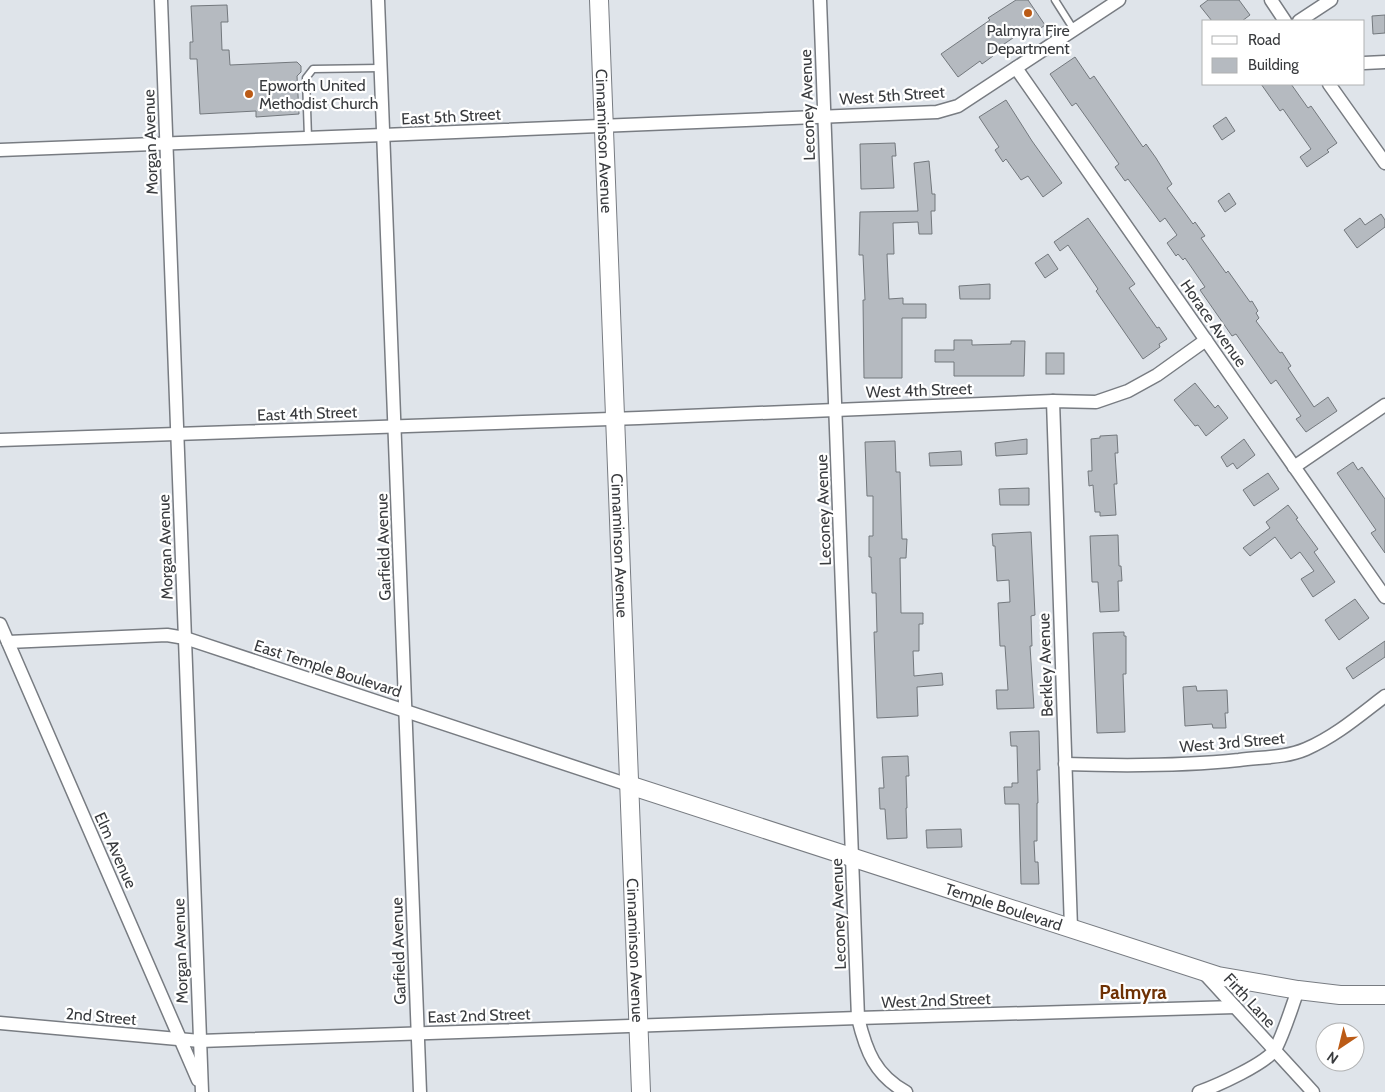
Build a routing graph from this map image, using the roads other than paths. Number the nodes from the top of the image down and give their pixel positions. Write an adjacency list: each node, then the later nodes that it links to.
1 (161, 0): 21 (street, Morgan Avenue)
2 (378, 0): 14 (street, Garfield Avenue)
3 (599, 0): 18 (street, Cinnaminson Avenue)
4 (820, 0): 17 (street, Leconey Avenue)
5 (1055, 0): 11 (lane)
6 (1119, 0): 11 (street, West 5th Street)
7 (1271, 0): 9 (street)
8 (1331, 0): 10 (street)
9 (1285, 20)
10 (1301, 20)
11 (1074, 30): 15 (street, West 5th Street)
12 (1385, 62): 13 (street)
13 (1365, 63)
14 (380, 68): 19 (street, Garfield Avenue); 20 (lane)
15 (1016, 68): 17 (street, West 5th Street); 24 (street, Horace Avenue)
16 (1330, 85): 23 (street)
17 (824, 116): 18 (street, West 5th Street); 27 (street, Leconey Avenue)
18 (605, 125): 19 (street, East 5th Street); 28 (street, Cinnaminson Avenue)
19 (383, 136): 20 (street, East 5th Street); 29 (street, Garfield Avenue)
20 (308, 138): 21 (street, East 5th Street)
21 (166, 143): 22 (street, East 5th Street); 30 (street, Morgan Avenue)
22 (0, 150)
23 (1385, 163)
24 (1206, 340): 25 (street, West 4th Street); 32 (street, Horace Avenue)
25 (1053, 401): 27 (street, West 4th Street); 39 (street, Berkley Avenue)
26 (1385, 405): 32 (street)
27 (835, 410): 28 (street, West 4th Street); 41 (street, Leconey Avenue)
28 (615, 418): 29 (street, East 4th Street); 40 (street, Cinnaminson Avenue)
29 (395, 426): 30 (street, East 4th Street); 38 (street, Garfield Avenue)
30 (177, 434): 31 (street, East 4th Street); 35 (street, Morgan Avenue)
31 (0, 440)
32 (1294, 467): 33 (street, Horace Avenue)
33 (1385, 597)
34 (0, 624): 36 (street, Elm Avenue)
35 (185, 638): 36 (street, East Temple Boulevard); 38 (street, East Temple Boulevard); 52 (street, Morgan Avenue)
36 (8, 642): 51 (street, Elm Avenue)
37 (1385, 696): 39 (street, West 3rd Street)
38 (406, 711): 40 (street, East Temple Boulevard); 50 (street, Garfield Avenue)
39 (1065, 764): 42 (street, Berkley Avenue)
40 (629, 785): 41 (street, Temple Boulevard); 49 (street, Cinnaminson Avenue)
41 (852, 857): 42 (street, Temple Boulevard); 47 (street, Leconey Avenue)
42 (1071, 928): 43 (street, Temple Boulevard)
43 (1202, 971): 44 (street, Temple Boulevard); 46 (street, Firth Lane)
44 (1298, 990): 45 (street, Temple Boulevard); 53 (street, Firth Lane)
45 (1385, 995)
46 (1235, 1008): 47 (street, West 2nd Street); 53 (street, Firth Lane)
47 (858, 1018): 49 (street, West 2nd Street); 57 (street, Leconey Avenue)
48 (0, 1023): 51 (street, 2nd Street)
49 (638, 1025): 50 (street, East 2nd Street); 56 (street, Cinnaminson Avenue)
50 (418, 1033): 52 (street, East 2nd Street); 55 (street, Garfield Avenue)
51 (181, 1039): 52 (street, 2nd Street); 54 (street, Elm Avenue)
52 (200, 1041): 54 (street, Morgan Avenue)
53 (1275, 1050): 58 (street); 59 (street, Firth Lane)
54 (202, 1091)
55 (420, 1092)
56 (641, 1092)
57 (906, 1092)
58 (1199, 1092)
59 (1313, 1092)

